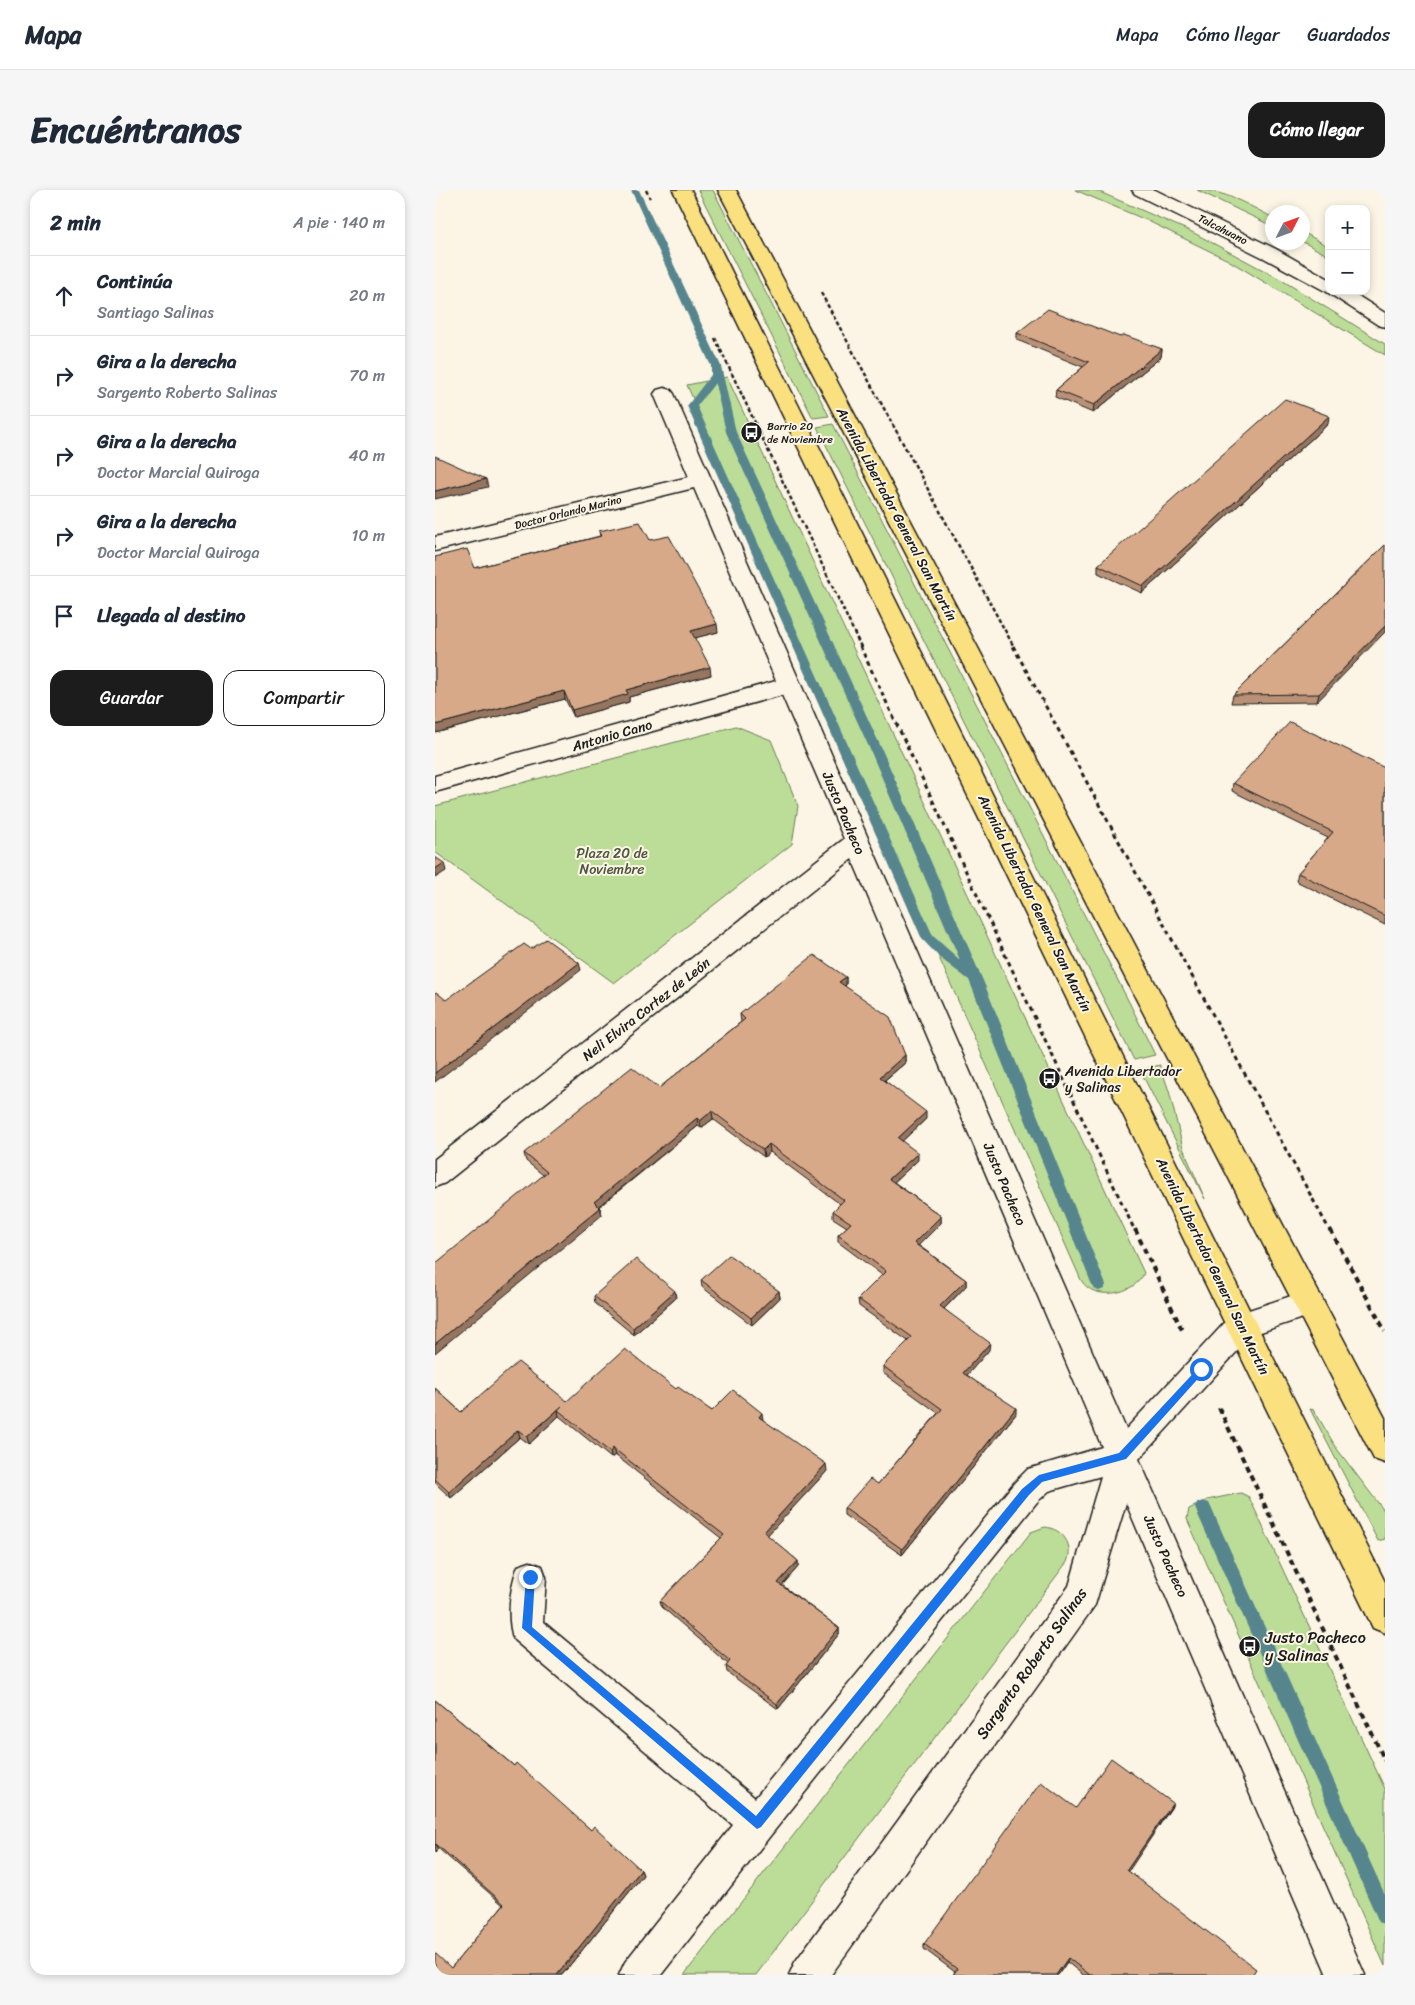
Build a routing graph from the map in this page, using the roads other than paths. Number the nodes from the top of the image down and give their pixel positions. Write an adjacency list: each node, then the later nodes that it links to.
1 (682, 190): 15 (main road, Avenida Libertador General San Martín)
2 (727, 190): 14 (main road, Avenida Libertador General San Martín)
3 (1141, 190): 4 (street, Talcahuano)
4 (1325, 285)
5 (1343, 295): 6 (street)
6 (1385, 321)
7 (664, 394): 8 (street, Justo Pacheco)
8 (701, 480): 9 (street, Doctor Orlando Marino); 10 (street, Justo Pacheco)
9 (435, 544)
10 (789, 685): 11 (street, Antonio Cano); 12 (street, Justo Pacheco)
11 (435, 784)
12 (857, 842): 13 (street, Neli Elvira Cortez de León); 17 (street, Justo Pacheco)
13 (435, 1175)
14 (1309, 1303): 15 (street); 16 (main road, Avenida Libertador General San Martín)
15 (1242, 1325): 17 (street); 19 (main road, Avenida Libertador General San Martín)
16 (1385, 1449)
17 (1122, 1456): 20 (street); 22 (street, Sargento Roberto Salinas); 23 (street, Justo Pacheco)
18 (530, 1577): 20 (street)
19 (1385, 1617)
20 (757, 1824): 21 (street)
21 (638, 1975)
22 (808, 1975)
23 (1346, 1975)

